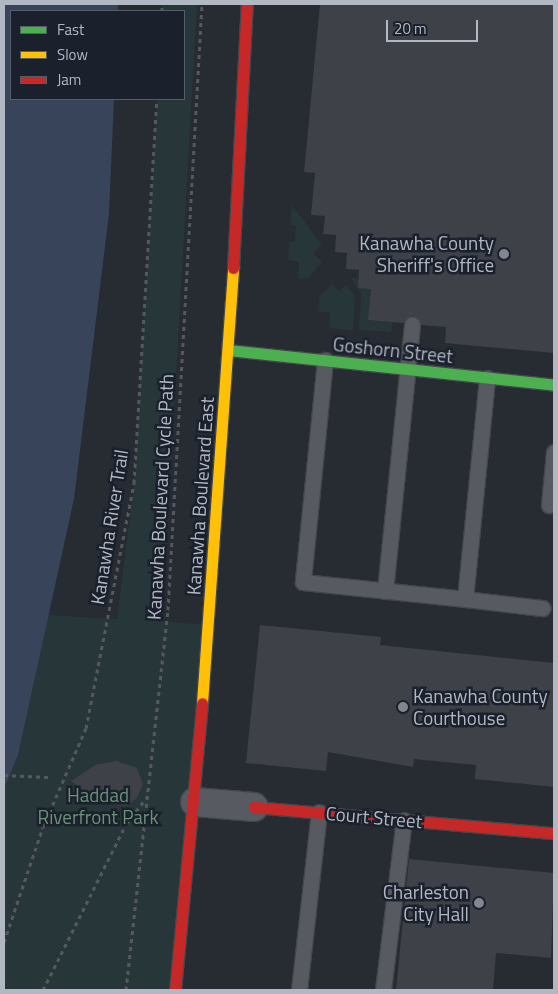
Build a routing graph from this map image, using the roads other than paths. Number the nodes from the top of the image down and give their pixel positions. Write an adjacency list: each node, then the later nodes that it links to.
1 (247, 4): 3 (main road, Kanawha Boulevard East)
2 (412, 324): 5 (lane)
3 (229, 350): 4 (main road, Goshorn Street); 13 (main road, Kanawha Boulevard East)
4 (325, 360): 5 (main road, Goshorn Street); 10 (lane)
5 (408, 369): 6 (main road, Goshorn Street); 10 (lane)
6 (486, 378): 7 (main road, Goshorn Street); 11 (lane)
7 (554, 384)
8 (554, 452): 9 (lane)
9 (549, 504)
10 (385, 591): 11 (lane)
11 (465, 599): 12 (lane)
12 (542, 608)
13 (194, 802): 14 (street, Court Street); 18 (main road, Kanawha Boulevard East)
14 (254, 807): 15 (main road, Court Street)
15 (319, 812): 16 (main road, Court Street); 19 (lane)
16 (404, 820): 17 (main road, Court Street); 20 (lane)
17 (554, 833)
18 (175, 990)
19 (299, 990)
20 (383, 990)

